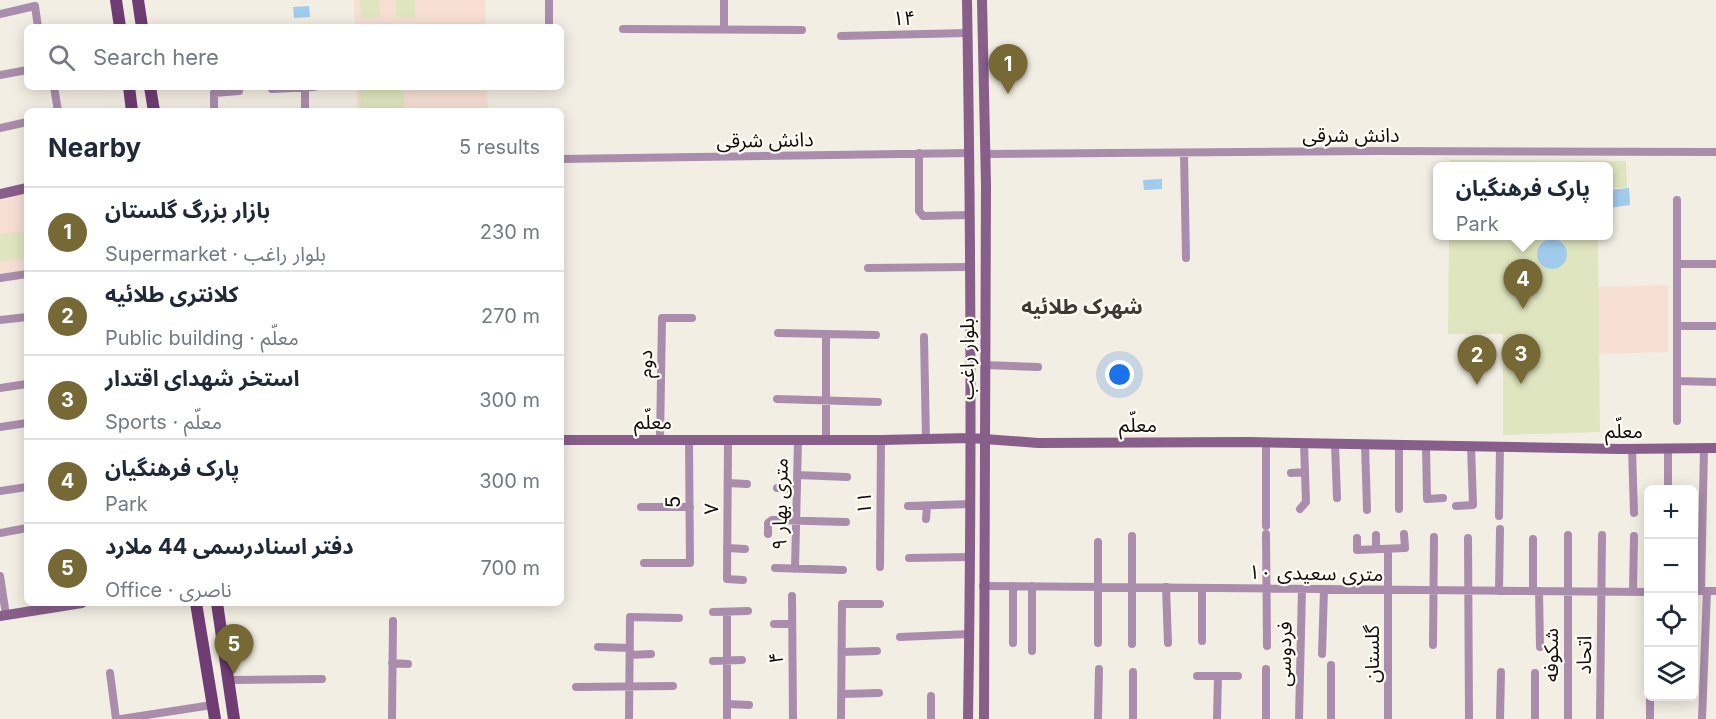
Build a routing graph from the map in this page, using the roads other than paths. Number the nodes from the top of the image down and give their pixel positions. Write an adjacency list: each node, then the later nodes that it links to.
1 (116, 0): 9 (main road)
2 (138, 0): 10 (main road)
3 (549, 0): 11 (street)
4 (724, 0): 13 (street)
5 (967, 0): 15 (street, بلوار راغب)
6 (982, 0): 35 (street, بلوار راغب)
7 (0, 14): 8 (street)
8 (38, 24)
9 (120, 24)
10 (142, 24)
11 (549, 24)
12 (623, 29): 13 (street)
13 (724, 29): 14 (street)
14 (802, 30)
15 (967, 33): 16 (street, ۱۴); 33 (street, بلوار راغب)
16 (841, 36)
17 (24, 71): 18 (street)
18 (0, 75)
19 (54, 90): 24 (street)
20 (129, 90): 25 (main road)
21 (150, 90): 26 (main road)
22 (305, 90): 28 (street)
23 (239, 91): 27 (street)
24 (58, 108)
25 (132, 108)
26 (154, 108)
27 (214, 108)
28 (305, 108)
29 (24, 124): 30 (street)
30 (0, 128)
31 (1716, 152): 34 (street, دانش شرقی)
32 (919, 153): 33 (street, دانش شرقی); 36 (street, دانش شرقی); 40 (street)
33 (970, 153): 40 (street, بلوار راغب)
34 (1184, 153): 35 (street, دانش شرقی); 41 (street)
35 (986, 154): 57 (street, بلوار راغب)
36 (564, 159)
37 (24, 189): 38 (street)
38 (0, 194)
39 (1677, 200): 42 (street)
40 (970, 215): 44 (street, بلوار راغب)
41 (1186, 258)
42 (1677, 264): 43 (street); 51 (street)
43 (1716, 264)
44 (969, 267): 45 (street); 69 (street, بلوار راغب)
45 (868, 268)
46 (24, 274): 47 (street)
47 (0, 278)
48 (24, 317): 50 (street)
49 (692, 318): 71 (street, دوم)
50 (0, 320)
51 (1677, 326): 52 (street); 59 (street)
52 (1716, 326)
53 (778, 333): 54 (street)
54 (826, 334): 55 (street); 64 (street)
55 (876, 335)
56 (924, 337): 77 (street)
57 (985, 365): 58 (street); 78 (street, بلوار راغب)
58 (1038, 367)
59 (1677, 381): 60 (street); 66 (street)
60 (1716, 382)
61 (24, 384): 62 (street)
62 (0, 388)
63 (777, 399): 64 (street)
64 (826, 399): 65 (street); 75 (street)
65 (878, 402)
66 (1677, 421)
67 (24, 423): 68 (street)
68 (0, 427)
69 (971, 438): 77 (street, معلّم); 78 (street, معلّم); 104 (street, بلوار راغب)
70 (564, 440): 71 (street, معلّم)
71 (660, 440): 72 (street, معلّم)
72 (689, 440): 73 (street, معلّم); 109 (street, 5)
73 (728, 440): 74 (street, معلّم); 95 (street, ۷)
74 (798, 440): 75 (street, معلّم); 93 (street, ۹ متری بهار)
75 (826, 440): 76 (street, معلّم)
76 (881, 440): 77 (street, معلّم); 140 (street, ۱۱)
77 (926, 440)
78 (984, 440): 79 (street, معلّم); 146 (street, بلوار راغب)
79 (1266, 443): 80 (street, معلّم); 153 (street)
80 (1304, 443): 81 (street, معلّم); 91 (street)
81 (1335, 444): 82 (street, معلّم); 102 (street)
82 (1365, 444): 83 (street, معلّم); 112 (street)
83 (1399, 445): 84 (street, معلّم); 111 (street)
84 (1426, 445): 85 (street, معلّم); 103 (street)
85 (1471, 446): 86 (street, معلّم); 107 (street)
86 (1500, 447): 90 (street, معلّم); 114 (street)
87 (1668, 448): 88 (street, معلّم); 90 (street, معلّم); 97 (street)
88 (1704, 448): 89 (street, معلّم); 161 (street)
89 (1716, 448)
90 (1632, 449): 113 (street)
91 (1305, 472): 92 (street); 110 (street)
92 (1291, 473)
93 (797, 475): 94 (street); 100 (street, ۹ متری بهار)
94 (847, 477)
95 (728, 483): 96 (street); 133 (street, ۷)
96 (747, 484)
97 (1668, 485)
98 (24, 487): 101 (street)
99 (777, 488): 100 (street)
100 (797, 489): 116 (street, ۹ متری بهار)
101 (0, 491)
102 (1336, 498)
103 (1443, 498)
104 (971, 504): 106 (street); 137 (street, بلوار راغب)
105 (908, 506): 106 (street)
106 (927, 506): 115 (street)
107 (1456, 506)
108 (641, 507): 109 (street)
109 (690, 507): 139 (street, 5)
110 (1300, 509)
111 (1399, 509)
112 (1367, 510)
113 (1634, 513)
114 (1499, 516)
115 (926, 519)
116 (796, 521): 117 (street); 121 (street); 142 (street, ۹ متری بهار)
117 (846, 522)
118 (24, 529): 120 (street)
119 (1500, 529): 159 (street)
120 (0, 533)
121 (768, 534)
122 (1404, 534): 136 (street)
123 (1376, 535): 135 (street)
124 (1568, 535): 163 (street, شکوفه)
125 (1602, 535): 164 (street, اتحاد)
126 (1132, 536): 150 (street)
127 (1634, 536): 165 (street)
128 (1434, 537): 157 (street)
129 (1357, 538): 135 (street)
130 (1468, 538): 158 (street)
131 (1533, 539): 160 (street)
132 (1098, 542): 149 (street)
133 (727, 548): 134 (street); 145 (street, ۷)
134 (745, 549)
135 (1376, 549): 136 (street)
136 (1388, 549): 156 (street, گلستان)
137 (970, 557): 138 (street); 180 (street, بلوار راغب)
138 (909, 558)
139 (644, 563)
140 (880, 567)
141 (775, 568): 142 (street)
142 (795, 569): 143 (street)
143 (843, 570)
144 (0, 576): 175 (street)
145 (743, 580)
146 (983, 586): 147 (street, ۱۰ متری سعیدی); 235 (street, بلوار راغب)
147 (1013, 586): 148 (street, ۱۰ متری سعیدی); 185 (street)
148 (1032, 586): 149 (street, ۱۰ متری سعیدی); 193 (street)
149 (1098, 587): 150 (street, ۱۰ متری سعیدی); 183 (street)
150 (1132, 587): 151 (street, ۱۰ متری سعیدی); 186 (street)
151 (1166, 587): 152 (street, ۱۰ متری سعیدی); 184 (street)
152 (1202, 588): 153 (street, ۱۰ متری سعیدی); 182 (street)
153 (1267, 588): 154 (street, ۱۰ متری سعیدی); 188 (street)
154 (1302, 589): 155 (street, ۱۰ متری سعیدی); 240 (street, فردوسی)
155 (1323, 589): 156 (street, ۱۰ متری سعیدی); 196 (street)
156 (1389, 590): 157 (street, ۱۰ متری سعیدی); 242 (street, گلستان)
157 (1433, 590): 158 (street, ۱۰ متری سعیدی); 187 (street)
158 (1469, 591): 159 (street, ۱۰ متری سعیدی); 243 (street)
159 (1499, 591): 160 (street, ۱۰ متری سعیدی)
160 (1536, 591): 163 (street, ۱۰ متری سعیدی); 190 (street)
161 (1700, 591): 162 (street); 249 (street)
162 (1716, 591)
163 (1568, 592): 164 (street, ۱۰ متری سعیدی); 246 (street, شکوفه)
164 (1601, 592): 165 (street, ۱۰ متری سعیدی); 247 (street, اتحاد)
165 (1633, 592): 166 (street, ۱۰ متری سعیدی)
166 (1644, 592)
167 (792, 596): 179 (street, ۴)
168 (880, 604): 194 (street)
169 (64, 606): 175 (street)
170 (196, 606): 222 (main road)
171 (219, 606): 213 (main road)
172 (748, 611): 174 (street)
173 (713, 612): 174 (street)
174 (727, 612): 199 (street)
175 (3, 616)
176 (679, 618): 191 (street)
177 (393, 621): 200 (street)
178 (774, 624): 179 (street)
179 (792, 624): 231 (street, ۴)
180 (969, 634): 181 (street); 234 (street, بلوار راغب)
181 (900, 637)
182 (1202, 641)
183 (1098, 643)
184 (1168, 643)
185 (1013, 644)
186 (1132, 644)
187 (1434, 645)
188 (1267, 646)
189 (598, 647): 191 (street)
190 (1540, 647)
191 (630, 651): 195 (street); 214 (street)
192 (877, 651): 194 (street)
193 (1032, 651)
194 (842, 652): 218 (street)
195 (651, 654)
196 (1322, 654)
197 (742, 660): 199 (street)
198 (713, 661): 199 (street)
199 (727, 661): 221 (street)
200 (392, 663): 201 (street); 228 (street)
201 (408, 664)
202 (1331, 665): 241 (street)
203 (1099, 669): 236 (street)
204 (1266, 669): 239 (street)
205 (1132, 672): 237 (street)
206 (1501, 672): 244 (street)
207 (110, 673): 224 (street)
208 (1535, 673): 245 (street)
209 (1197, 676): 210 (street)
210 (1218, 676): 211 (street); 238 (street)
211 (1238, 676)
212 (322, 679): 213 (street)
213 (228, 680): 227 (main road)
214 (630, 686): 215 (street); 216 (street); 229 (street)
215 (673, 686)
216 (576, 687)
217 (879, 693): 218 (street)
218 (842, 694): 232 (street)
219 (931, 696): 233 (street)
220 (1650, 701): 248 (street)
221 (727, 704): 223 (street); 230 (street)
222 (212, 705): 225 (street); 226 (main road)
223 (748, 705)
224 (116, 719)
225 (121, 719)
226 (214, 719)
227 (234, 719)
228 (392, 719)
229 (629, 719)
230 (727, 719)
231 (793, 719)
232 (841, 719)
233 (931, 719)
234 (968, 719)
235 (984, 719)
236 (1098, 719)
237 (1133, 719)
238 (1217, 719)
239 (1266, 719)
240 (1299, 719)
241 (1331, 719)
242 (1388, 719)
243 (1469, 719)
244 (1500, 719)
245 (1535, 719)
246 (1568, 719)
247 (1600, 719)
248 (1650, 719)
249 (1701, 719)

